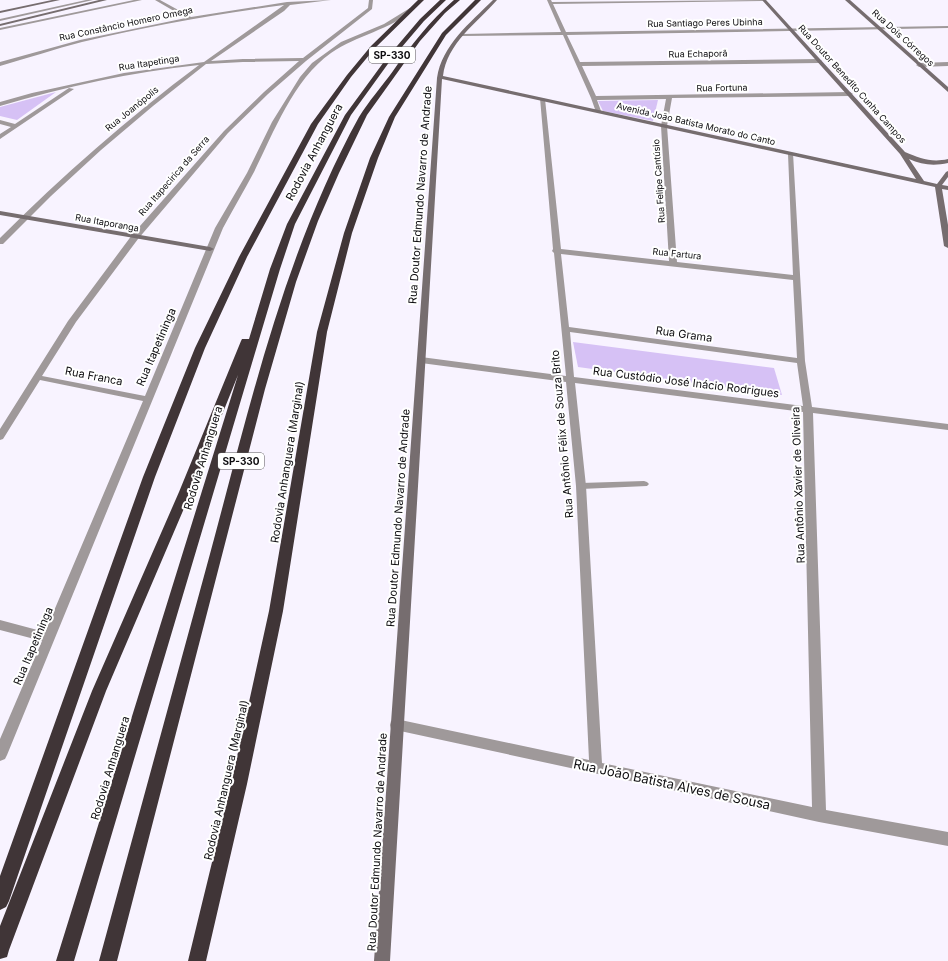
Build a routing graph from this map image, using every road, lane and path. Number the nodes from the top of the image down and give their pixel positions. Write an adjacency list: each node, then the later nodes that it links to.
1 (58, 0): 19 (street)
2 (91, 0): 21 (lane)
3 (105, 0): 22 (street)
4 (140, 0): 24 (street)
5 (157, 0): 20 (street)
6 (329, 0): 17 (street, Rua Constâncio Homero Omega)
7 (371, 0): 29 (street, Rua Itapecirica da Serra)
8 (421, 0): 18 (highway)
9 (443, 0): 66 (highway, Rodovia Anhanguera / SP-330)
10 (457, 0): 89 (highway, SP-330)
11 (478, 0): 90 (highway, Rodovia Anhanguera (Marginal))
12 (495, 0): 28 (street, Rua Doutor Edmundo Navarro de Andrade)
13 (763, 0): 16 (street); 26 (street, Rua Doutor Benedito Cunha Campos)
14 (847, 0): 25 (street, Rua Dois Córregos)
15 (550, 1): 16 (street); 27 (street)
16 (567, 1)
17 (288, 4): 20 (street, Rua Constâncio Homero Omega); 31 (street, Rua Joanópolis)
18 (412, 9): 63 (street, Rua Itapetininga); 86 (highway)
19 (0, 12)
20 (189, 18): 32 (street, Rua Constâncio Homero Omega)
21 (0, 20)
22 (0, 25)
23 (948, 28): 25 (street, Rua Santiago Peres Ubinha)
24 (0, 29)
25 (879, 29): 26 (street, Rua Santiago Peres Ubinha); 34 (street, Rua Dois Córregos)
26 (792, 30): 27 (street, Rua Santiago Peres Ubinha); 30 (street, Rua Doutor Benedito Cunha Campos)
27 (564, 33): 28 (street, Rua Santiago Peres Ubinha); 33 (street)
28 (462, 35): 36 (street, Rua Doutor Edmundo Navarro de Andrade)
29 (304, 60): 31 (street, Rua Itapetinga); 60 (street, Rua Itapecirica da Serra)
30 (819, 61): 33 (street, Rua Echaporã); 39 (street, Rua Doutor Benedito Cunha Campos)
31 (206, 62): 37 (street, Rua Itapetinga); 59 (street, Rua Joanópolis)
32 (0, 64)
33 (578, 64): 41 (street)
34 (919, 64): 35 (street); 38 (street, Rua Dois Córregos)
35 (948, 64)
36 (441, 78): 42 (street, Avenida João Batista Morato do Canto); 69 (street, Rua Doutor Edmundo Navarro de Andrade)
37 (78, 84): 43 (street, Rua Itapetinga); 46 (street)
38 (948, 90)
39 (850, 94): 40 (street, Rua Fortuna); 49 (street, Rua Doutor Benedito Cunha Campos)
40 (669, 97): 41 (street, Rua Fortuna); 47 (street, Rua Felipe Cantúsio)
41 (594, 98): 44 (street)
42 (542, 99): 44 (street, Avenida João Batista Morato do Canto); 64 (street, Rua Antônio Félix de Souza Brito)
43 (0, 104)
44 (598, 112): 47 (street, Avenida João Batista Morato do Canto)
45 (0, 122): 46 (street)
46 (15, 126): 48 (street)
47 (664, 126): 50 (street, Avenida João Batista Morato do Canto); 65 (street, Rua Felipe Cantúsio)
48 (0, 137)
49 (902, 153): 52 (street); 53 (street, Rua Doutor Benedito Cunha Campos)
50 (791, 154): 55 (street, Avenida João Batista Morato do Canto); 67 (street, Rua Antônio Xavier de Oliveira)
51 (948, 162): 52 (street)
52 (929, 164): 53 (street); 54 (street)
53 (912, 169): 55 (street, Rua Doutor Benedito Cunha Campos)
54 (947, 174): 56 (street)
55 (922, 183): 56 (street, Avenida João Batista Morato do Canto)
56 (938, 186): 57 (street, Avenida João Batista Morato do Canto); 62 (street)
57 (948, 188)
58 (0, 213): 59 (street, Rua Itaporanga)
59 (24, 217): 60 (street, Rua Itaporanga); 61 (street, Rua Joanópolis)
60 (135, 237): 63 (street, Rua Itaporanga); 71 (street, Rua Itapecirica da Serra)
61 (0, 242)
62 (948, 246)
63 (210, 249): 73 (street, Rua Itapetininga)
64 (556, 251): 65 (street, Rua Fartura); 68 (street, Rua Antônio Félix de Souza Brito)
65 (673, 264): 67 (street, Rua Fartura)
66 (274, 269): 87 (highway); 88 (highway, Rodovia Anhanguera / SP-330)
67 (796, 278): 70 (street, Rua Antônio Xavier de Oliveira)
68 (564, 329): 70 (street, Rua Grama); 72 (street, Rua Antônio Félix de Souza Brito)
69 (421, 360): 72 (street, Rua Custódio José Inácio Rodrigues); 81 (street, Rua Doutor Edmundo Navarro de Andrade)
70 (801, 361): 74 (street, Rua Antônio Xavier de Oliveira)
71 (36, 377): 73 (street, Rua Franca); 76 (street, Rua Itapecirica da Serra)
72 (570, 381): 74 (street, Rua Custódio José Inácio Rodrigues); 78 (street, Rua Antônio Félix de Souza Brito)
73 (147, 399): 80 (street, Rua Itapetininga)
74 (808, 408): 75 (street, Rua Custódio José Inácio Rodrigues); 84 (street, Rua Antônio Xavier de Oliveira)
75 (948, 427)
76 (0, 437)
77 (644, 484): 78 (lane)
78 (581, 486): 83 (street, Rua Antônio Félix de Souza Brito)
79 (0, 626): 80 (street)
80 (49, 638): 82 (street, Rua Itapetininga)
81 (396, 725): 83 (street, Rua João Batista Alves de Sousa); 91 (street, Rua Doutor Edmundo Navarro de Andrade)
82 (0, 755)
83 (596, 768): 84 (street, Rua João Batista Alves de Sousa)
84 (819, 815): 85 (street, Rua João Batista Alves de Sousa)
85 (948, 839)
86 (0, 902)
87 (0, 950)
88 (65, 961)
89 (108, 961)
90 (197, 961)
91 (382, 961)

